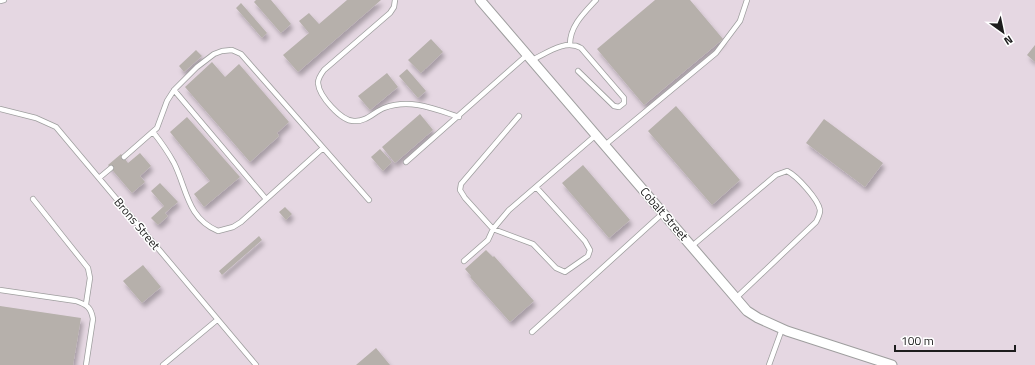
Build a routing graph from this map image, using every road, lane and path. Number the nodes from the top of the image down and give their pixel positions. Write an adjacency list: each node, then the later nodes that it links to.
1 (4, 0): 5 (lane)
2 (395, 0): 13 (lane)
3 (596, 0): 7 (lane)
4 (747, 0): 16 (lane)
5 (0, 1)
6 (484, 2): 8 (street, Cobalt Street)
7 (570, 44): 8 (lane); 9 (lane)
8 (530, 58): 13 (lane); 15 (street, Cobalt Street)
9 (578, 71)
10 (174, 90): 14 (lane); 17 (lane); 24 (lane)
11 (0, 109): 21 (lane, Brons Street)
12 (519, 116): 27 (lane)
13 (459, 117): 19 (lane)
14 (153, 132): 18 (lane); 24 (lane)
15 (596, 135): 16 (street, Cobalt Street); 22 (lane)
16 (605, 145): 26 (street, Cobalt Street)
17 (323, 148): 24 (lane); 25 (lane)
18 (124, 157)
19 (406, 162)
20 (111, 168): 21 (lane)
21 (99, 178): 33 (lane, Brons Street)
22 (536, 187): 27 (lane); 27 (lane)
23 (33, 199): 32 (lane)
24 (266, 199)
25 (369, 200)
26 (664, 213): 28 (street, Cobalt Street); 35 (lane)
27 (493, 229): 29 (lane)
28 (692, 246): 31 (street, Cobalt Street); 31 (lane)
29 (464, 261)
30 (0, 290): 32 (lane)
31 (736, 298): 34 (street, Cobalt Street)
32 (86, 304): 36 (lane)
33 (217, 320): 37 (lane); 38 (lane, Brons Street)
34 (782, 329): 39 (lane); 40 (street, Cobalt Street)
35 (532, 332)
36 (86, 365)
37 (163, 365)
38 (256, 365)
39 (769, 365)
40 (892, 365)

